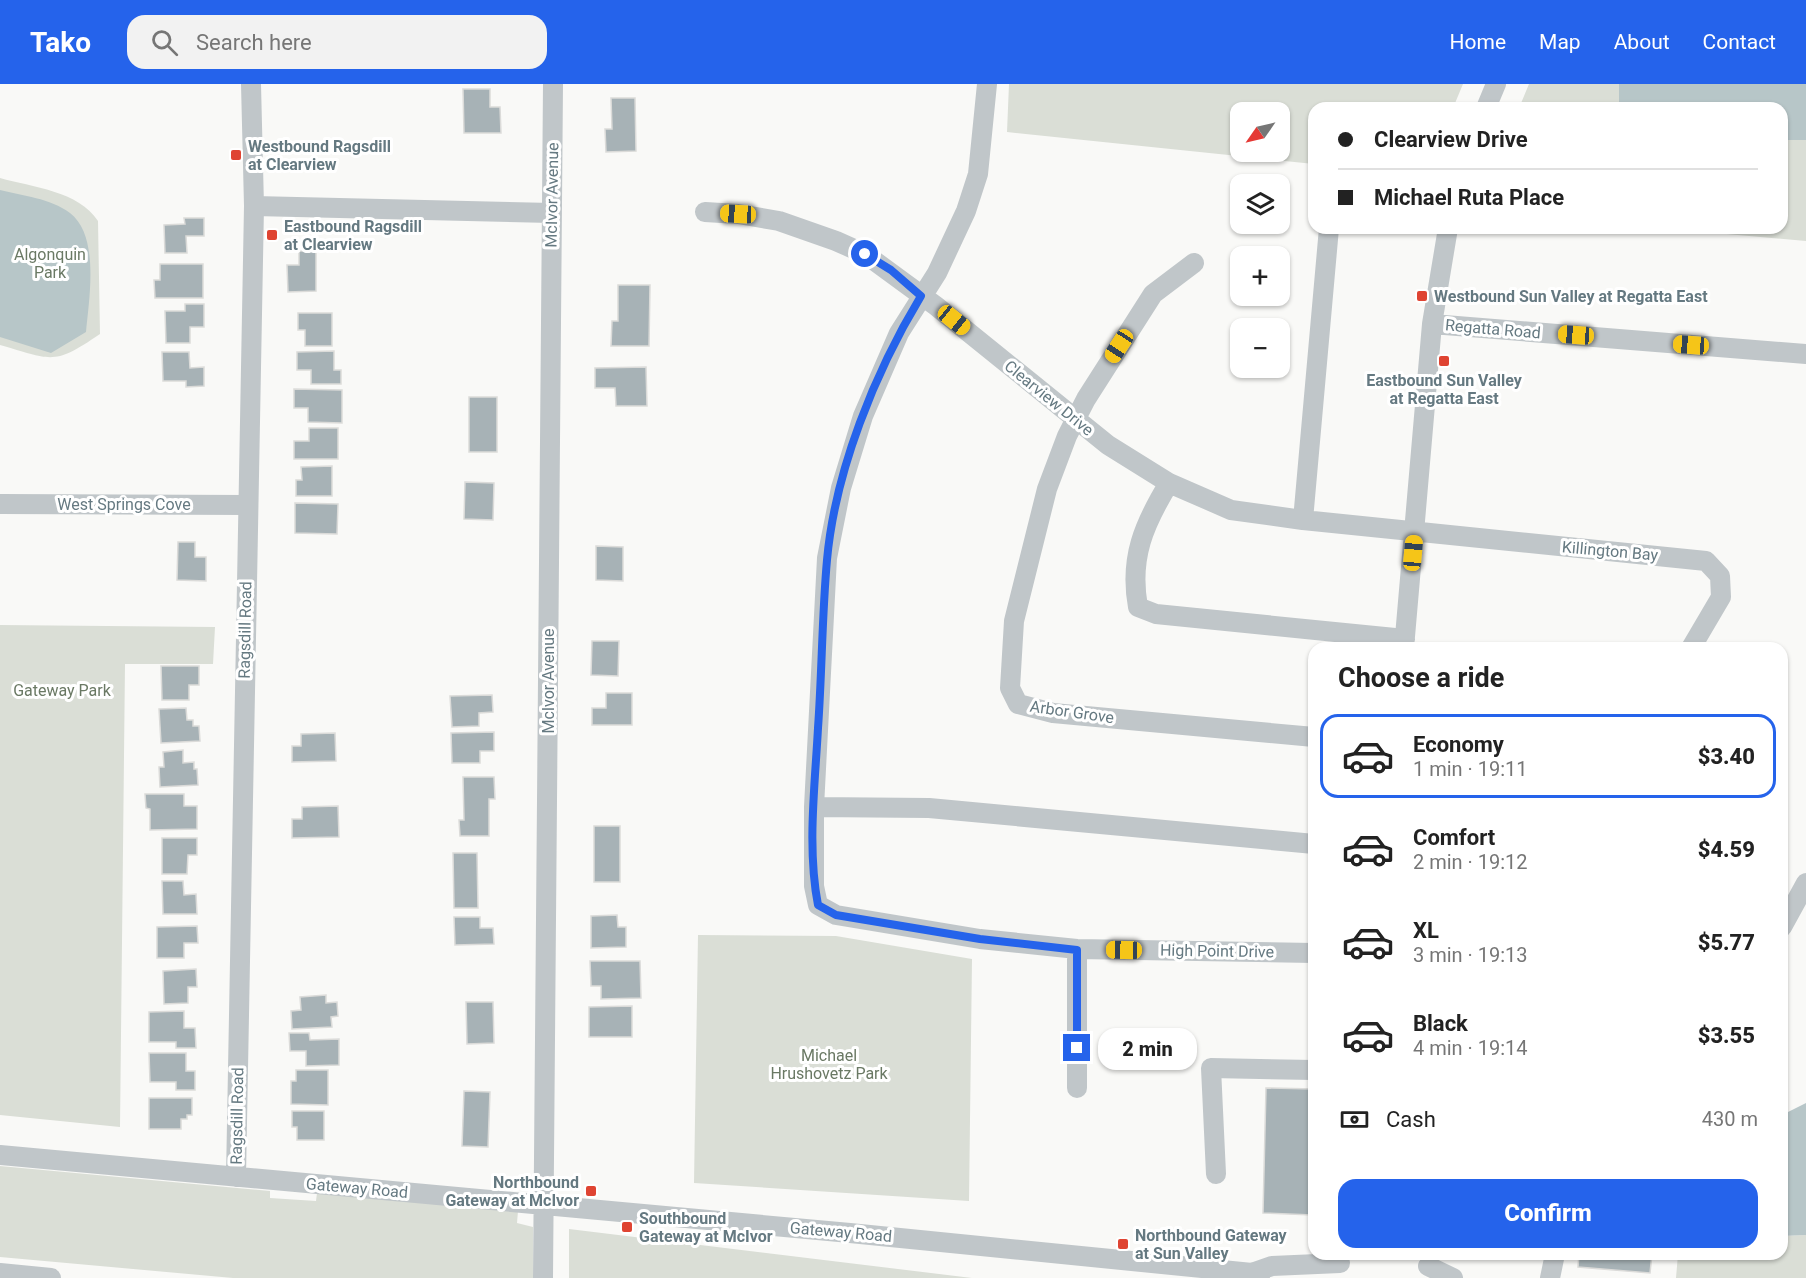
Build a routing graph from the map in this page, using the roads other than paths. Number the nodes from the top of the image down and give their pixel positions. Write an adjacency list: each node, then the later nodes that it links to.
1 (251, 84): 6 (street, Ragsdill Road)
2 (553, 84): 8 (street, McIvor Avenue)
3 (987, 84): 12 (street, High Point Drive)
4 (1496, 84): 5 (street)
5 (1488, 102)
6 (254, 206): 8 (street); 18 (street, Ragsdill Road)
7 (705, 212): 12 (street, Clearview Drive)
8 (552, 213): 36 (street, McIvor Avenue)
9 (1328, 234): 19 (street)
10 (1447, 234): 13 (street)
11 (1194, 262): 15 (street, Arbor Grove)
12 (921, 296): 15 (street, Clearview Drive); 25 (street, High Point Drive)
13 (1432, 324): 14 (street, Regatta Road); 20 (street)
14 (1806, 354)
15 (1075, 420): 16 (street, Clearview Drive); 24 (street, Arbor Grove)
16 (1169, 483): 19 (street, Clearview Drive); 21 (street)
17 (0, 504): 18 (street, West Springs Cove)
18 (247, 505): 35 (street, Ragsdill Road)
19 (1304, 520): 20 (street, Clearview Drive)
20 (1415, 532): 22 (street); 23 (street, Killington Bay)
21 (1396, 642)
22 (1405, 642)
23 (1694, 642)
24 (1308, 735)
25 (814, 807): 26 (street); 29 (street, High Point Drive)
26 (1308, 843)
27 (1806, 883): 28 (street)
28 (1788, 916)
29 (1077, 950): 30 (street, High Point Drive); 32 (street)
30 (1308, 953)
31 (1308, 1070): 34 (street)
32 (1077, 1088)
33 (0, 1155): 35 (street, Gateway Road)
34 (1216, 1174)
35 (236, 1177): 36 (street, Gateway Road)
36 (544, 1206): 41 (street, Gateway Road); 43 (street, McIvor Avenue)
37 (1554, 1260): 45 (street)
38 (1340, 1265): 41 (street, Gateway Road)
39 (1427, 1266): 44 (street)
40 (0, 1273): 42 (street)
41 (1256, 1276)
42 (51, 1278)
43 (543, 1278)
44 (1453, 1278)
45 (1550, 1278)

